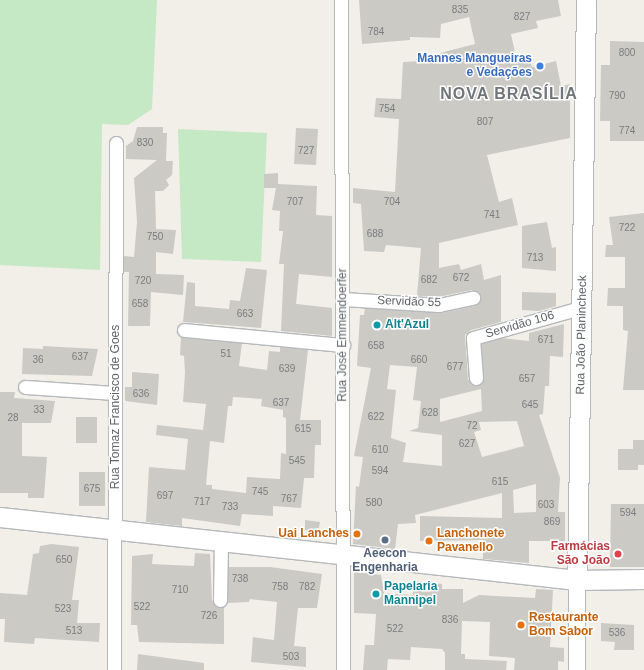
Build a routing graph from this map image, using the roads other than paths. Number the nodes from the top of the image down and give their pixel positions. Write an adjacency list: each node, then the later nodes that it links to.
1 (341, 0): 5 (street, Rua José Emmendoerfer)
2 (586, 0): 6 (main road, Rua João Planincheck)
3 (116, 143): 11 (street, Rua Tomaz Francisco de Goes)
4 (473, 298): 5 (street, Servidão 55)
5 (343, 299): 8 (street, Rua José Emmendoerfer)
6 (582, 307): 9 (street, Servidão 106); 17 (main road, Rua João Planincheck)
7 (184, 330): 8 (street)
8 (343, 345): 15 (street, Rua José Emmendoerfer)
9 (476, 378)
10 (25, 387): 11 (street)
11 (115, 393): 13 (street, Rua Tomaz Francisco de Goes)
12 (0, 517): 13 (main road)
13 (116, 530): 14 (main road); 19 (street, Rua Tomaz Francisco de Goes)
14 (221, 541): 15 (main road); 18 (street)
15 (342, 554): 17 (main road); 20 (street, Rua José Emmendoerfer)
16 (644, 579): 17 (main road)
17 (577, 580): 21 (street, Rua João Planincheck)
18 (220, 600)
19 (114, 670)
20 (343, 670)
21 (577, 670)

